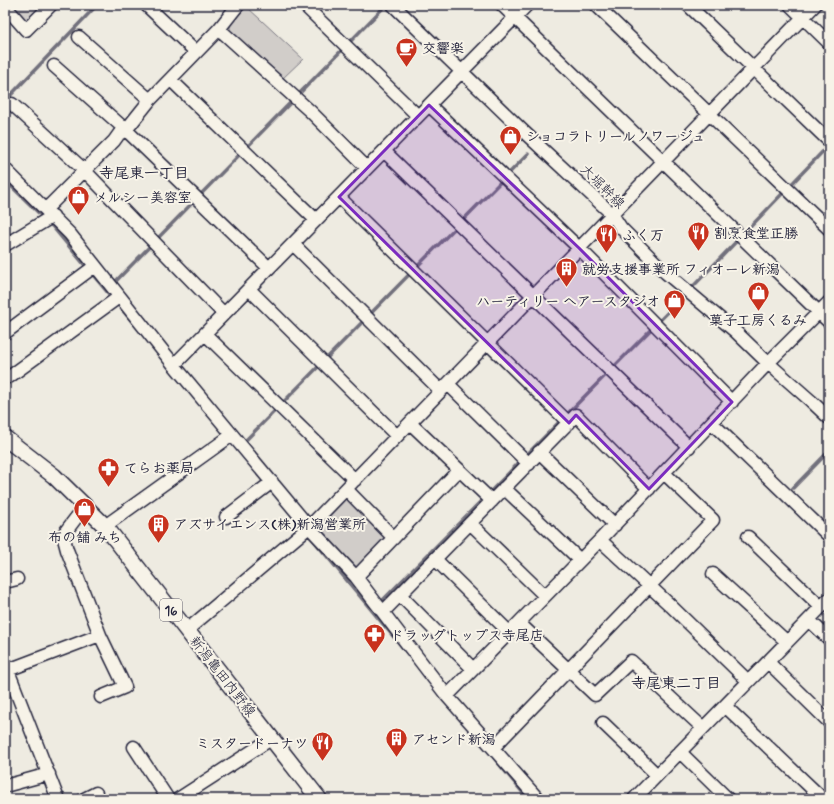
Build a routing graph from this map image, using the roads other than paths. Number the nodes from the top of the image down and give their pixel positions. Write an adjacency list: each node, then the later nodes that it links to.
1 (51, 5): 12 (street)
2 (146, 5): 18 (street)
3 (238, 5): 15 (street)
4 (304, 5): 27 (street)
5 (393, 5): 21 (street, 大堀幹線)
6 (502, 5): 13 (street)
7 (527, 5): 13 (street)
8 (596, 5): 26 (street)
9 (688, 5): 20 (street)
10 (790, 5): 14 (street)
11 (816, 5): 14 (street)
12 (5, 6)
13 (515, 18): 21 (street); 31 (street)
14 (803, 18): 17 (street); 20 (street)
15 (220, 29): 18 (street); 32 (street)
16 (79, 37): 23 (street)
17 (829, 43)
18 (196, 52): 22 (street)
19 (54, 66): 28 (street)
20 (754, 68): 26 (street); 29 (street)
21 (463, 71): 25 (street); 37 (street, 大堀幹線)
22 (171, 80): 23 (street); 38 (street)
23 (150, 100): 28 (street)
24 (12, 104): 34 (street)
25 (429, 105): 27 (street); 42 (street)
26 (710, 114): 31 (street); 39 (street)
27 (418, 116): 30 (street)
28 (126, 130): 34 (street); 44 (street)
29 (829, 141)
30 (384, 151): 32 (street); 46 (street)
31 (664, 162): 37 (street); 49 (street)
32 (367, 168): 35 (street)
33 (5, 169): 36 (street)
34 (84, 170): 36 (street); 50 (street)
35 (338, 197): 38 (street); 54 (street)
36 (49, 212): 41 (street); 43 (street)
37 (612, 214): 42 (street); 55 (street, 大堀幹線)
38 (316, 220): 40 (street)
39 (829, 230)
40 (293, 244): 44 (street); 58 (street)
41 (5, 245)
42 (579, 248): 46 (street); 59 (street)
43 (95, 266): 47 (street); 52 (street)
44 (270, 268): 45 (street)
45 (249, 288): 50 (street); 65 (street)
46 (533, 296): 54 (street); 67 (street)
47 (119, 297): 56 (street); 57 (street)
48 (829, 302): 49 (street)
49 (819, 312): 51 (street); 55 (street)
50 (224, 314): 53 (street)
51 (829, 322)
52 (5, 333)
53 (205, 334): 56 (street); 72 (street)
54 (487, 343): 58 (street); 62 (street)
55 (768, 363): 59 (street); 60 (street, 大堀幹線)
56 (174, 365): 64 (street)
57 (8, 377)
58 (444, 387): 61 (street); 69 (street)
59 (732, 402): 63 (street)
60 (829, 418)
61 (410, 423): 65 (street); 70 (street)
62 (569, 423): 68 (street); 76 (street)
63 (712, 423): 67 (street); 85 (street)
64 (232, 435): 73 (street); 82 (street)
65 (397, 436): 72 (street)
66 (5, 438): 78 (main road, 新潟亀田内野線 / 16)
67 (689, 446): 71 (street)
68 (539, 452): 69 (street); 81 (street)
69 (529, 464): 74 (street)
70 (459, 470): 77 (street); 86 (street)
71 (664, 473): 76 (street); 94 (street)
72 (355, 480): 75 (street)
73 (272, 482): 79 (street); 83 (street)
74 (504, 488): 77 (street); 89 (street)
75 (346, 489): 83 (street); 86 (street)
76 (649, 489): 81 (street)
77 (492, 501): 80 (street)
78 (85, 506): 82 (main road, 新潟亀田内野線 / 16); 103 (street)
79 (226, 517)
80 (470, 523): 88 (street); 96 (street)
81 (615, 525): 87 (street)
82 (105, 526): 101 (main road, 新潟亀田内野線 / 16)
83 (309, 527): 91 (street); 101 (street)
84 (748, 536): 97 (street)
85 (829, 536)
86 (394, 538): 91 (street)
87 (600, 540): 89 (street); 94 (street)
88 (435, 559): 95 (street); 102 (street)
89 (580, 560): 96 (street)
90 (713, 574): 105 (street)
91 (356, 578): 98 (street)
92 (17, 579): 93 (street)
93 (5, 582)
94 (649, 586): 108 (street); 110 (street)
95 (400, 595): 98 (street); 107 (street)
96 (545, 596): 100 (street)
97 (825, 603): 99 (street)
98 (383, 612): 111 (street)
99 (809, 620): 104 (street); 105 (street)
100 (519, 623): 102 (street); 108 (street)
101 (187, 630): 117 (main road, 新潟亀田内野線 / 16)
102 (509, 632): 107 (street)
103 (100, 635): 109 (street); 112 (street)
104 (829, 639)
105 (786, 642): 106 (street)
106 (768, 662): 110 (street); 114 (street)
107 (473, 669): 111 (street)
108 (568, 670): 116 (street); 119 (street)
109 (7, 671): 121 (street)
110 (748, 681): 113 (street)
111 (447, 696): 119 (street)
112 (101, 697)
113 (725, 706): 116 (street); 133 (street)
114 (829, 722)
115 (603, 723): 122 (street)
116 (703, 728): 120 (street)
117 (271, 738): 128 (street); 129 (main road, 新潟亀田内野線 / 16)
118 (134, 747): 127 (street)
119 (493, 748): 130 (street)
120 (680, 752): 122 (street); 132 (street)
121 (49, 774): 123 (street); 125 (street)
122 (657, 776): 131 (street)
123 (5, 786)
124 (96, 793): 126 (street)
125 (58, 799)
126 (84, 799)
127 (168, 799)
128 (178, 799)
129 (319, 799)
130 (538, 799)
131 (634, 799)
132 (728, 799)
133 (822, 799)

